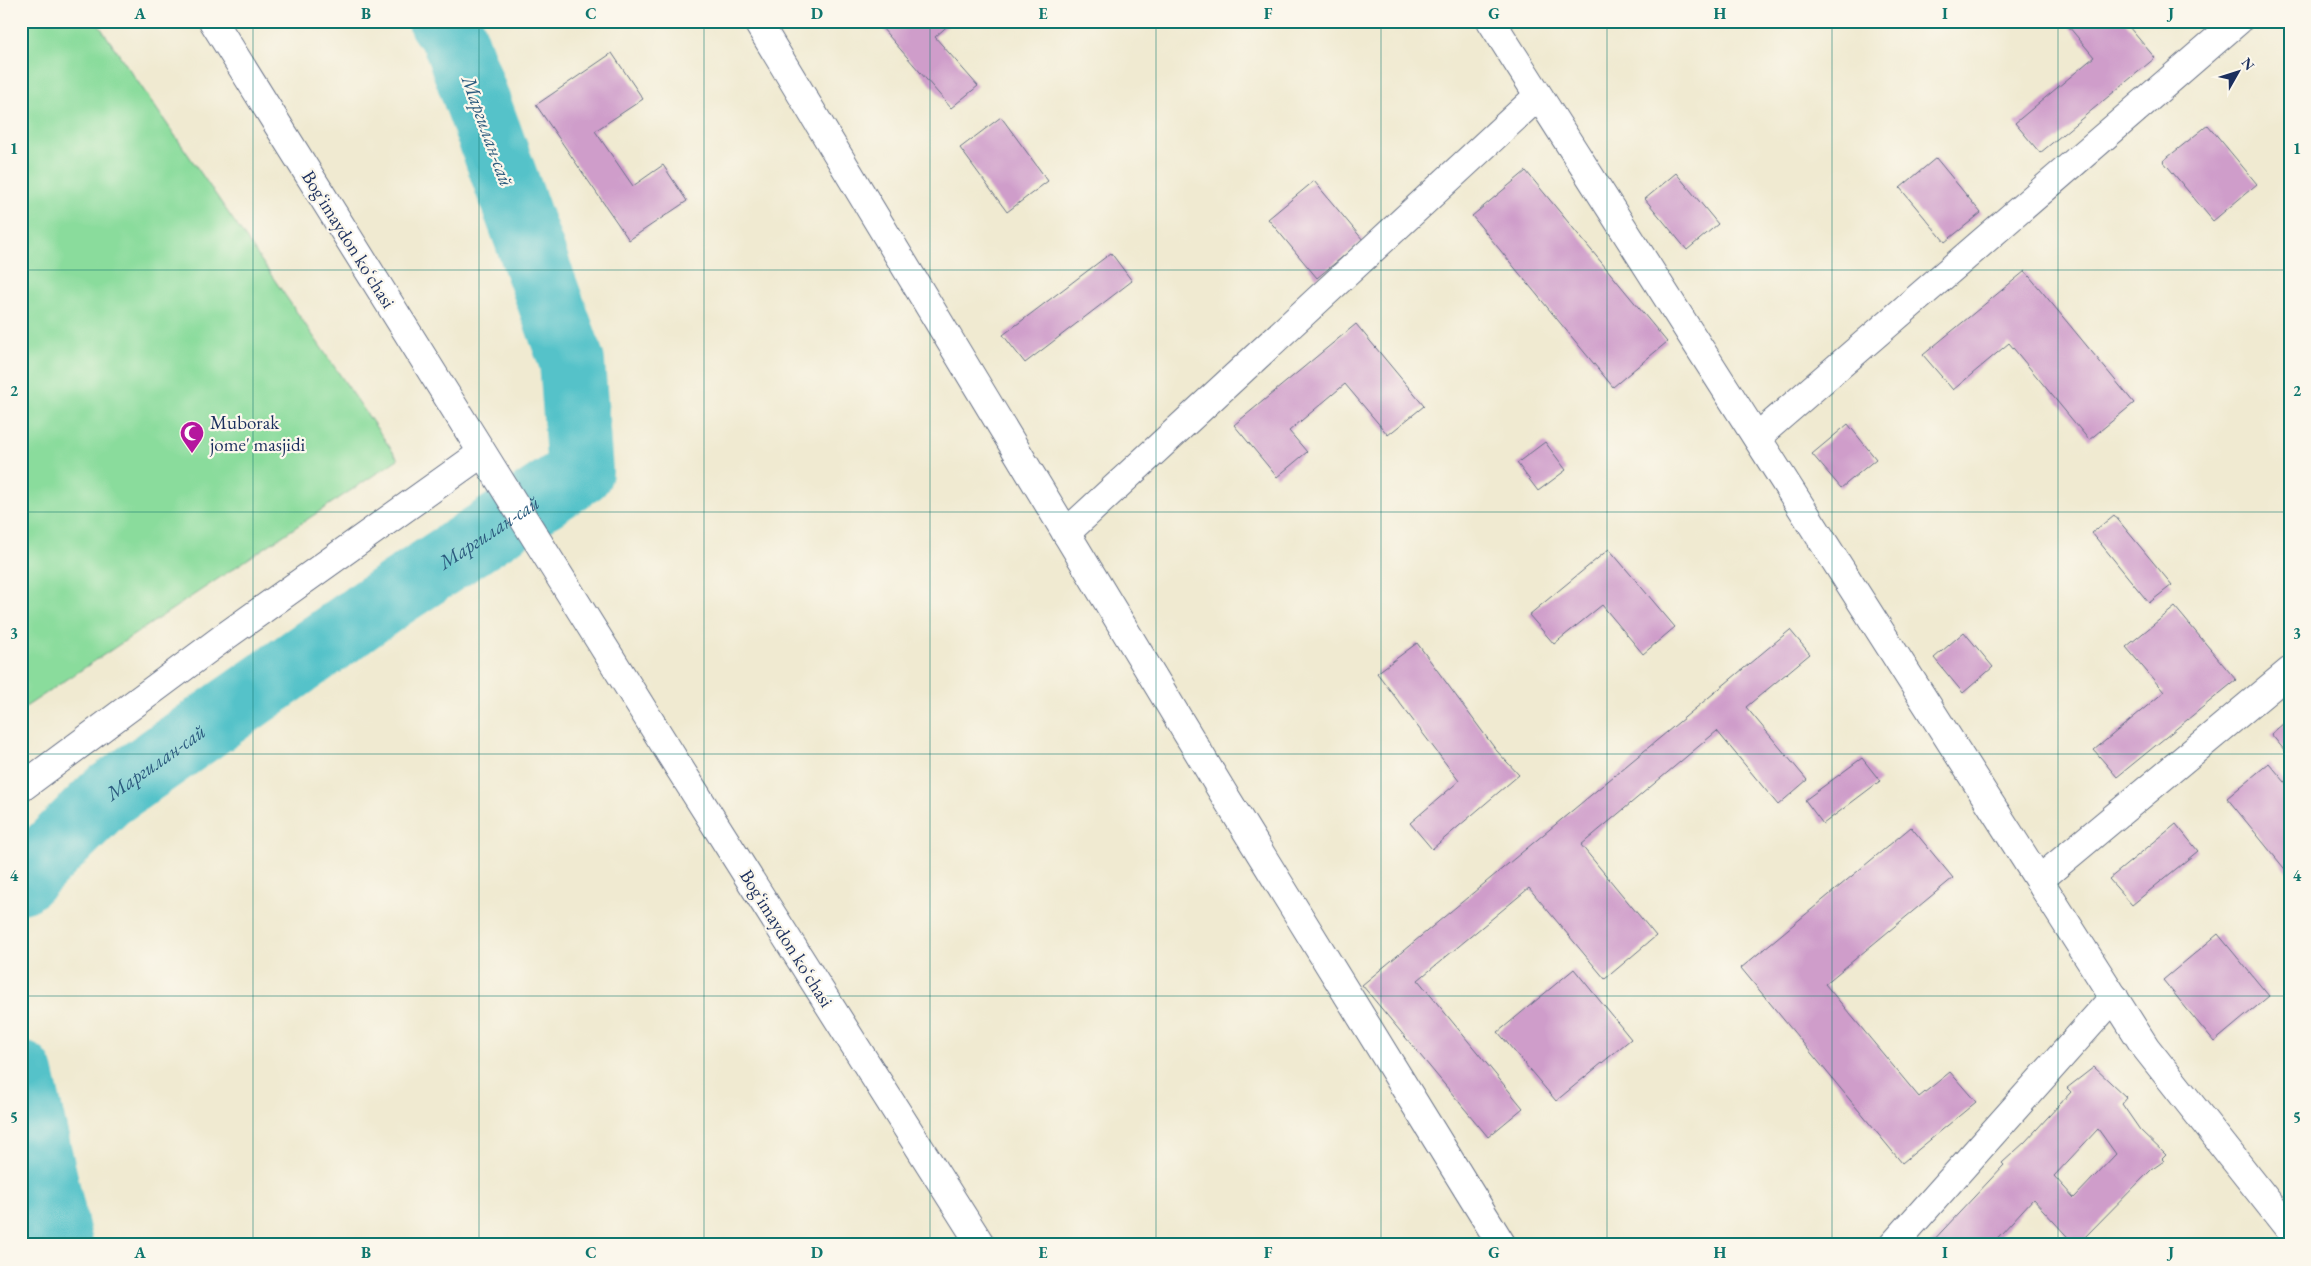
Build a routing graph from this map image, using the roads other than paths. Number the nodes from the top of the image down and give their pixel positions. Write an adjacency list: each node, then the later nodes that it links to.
1 (213, 21): 7 (street, Bogʻimaydon koʻchasi)
2 (756, 21): 8 (street)
3 (1491, 21): 5 (street)
4 (2238, 21): 6 (street)
5 (1538, 96): 6 (street); 8 (street)
6 (1756, 437): 11 (street)
7 (483, 454): 10 (street); 14 (street, Bogʻimaydon koʻchasi)
8 (1066, 533): 15 (street)
9 (2290, 671): 11 (street)
10 (21, 788)
11 (2039, 880): 12 (street)
12 (2114, 998): 13 (street); 16 (street)
13 (2290, 1230)
14 (981, 1245)
15 (1502, 1245)
16 (1893, 1245)

